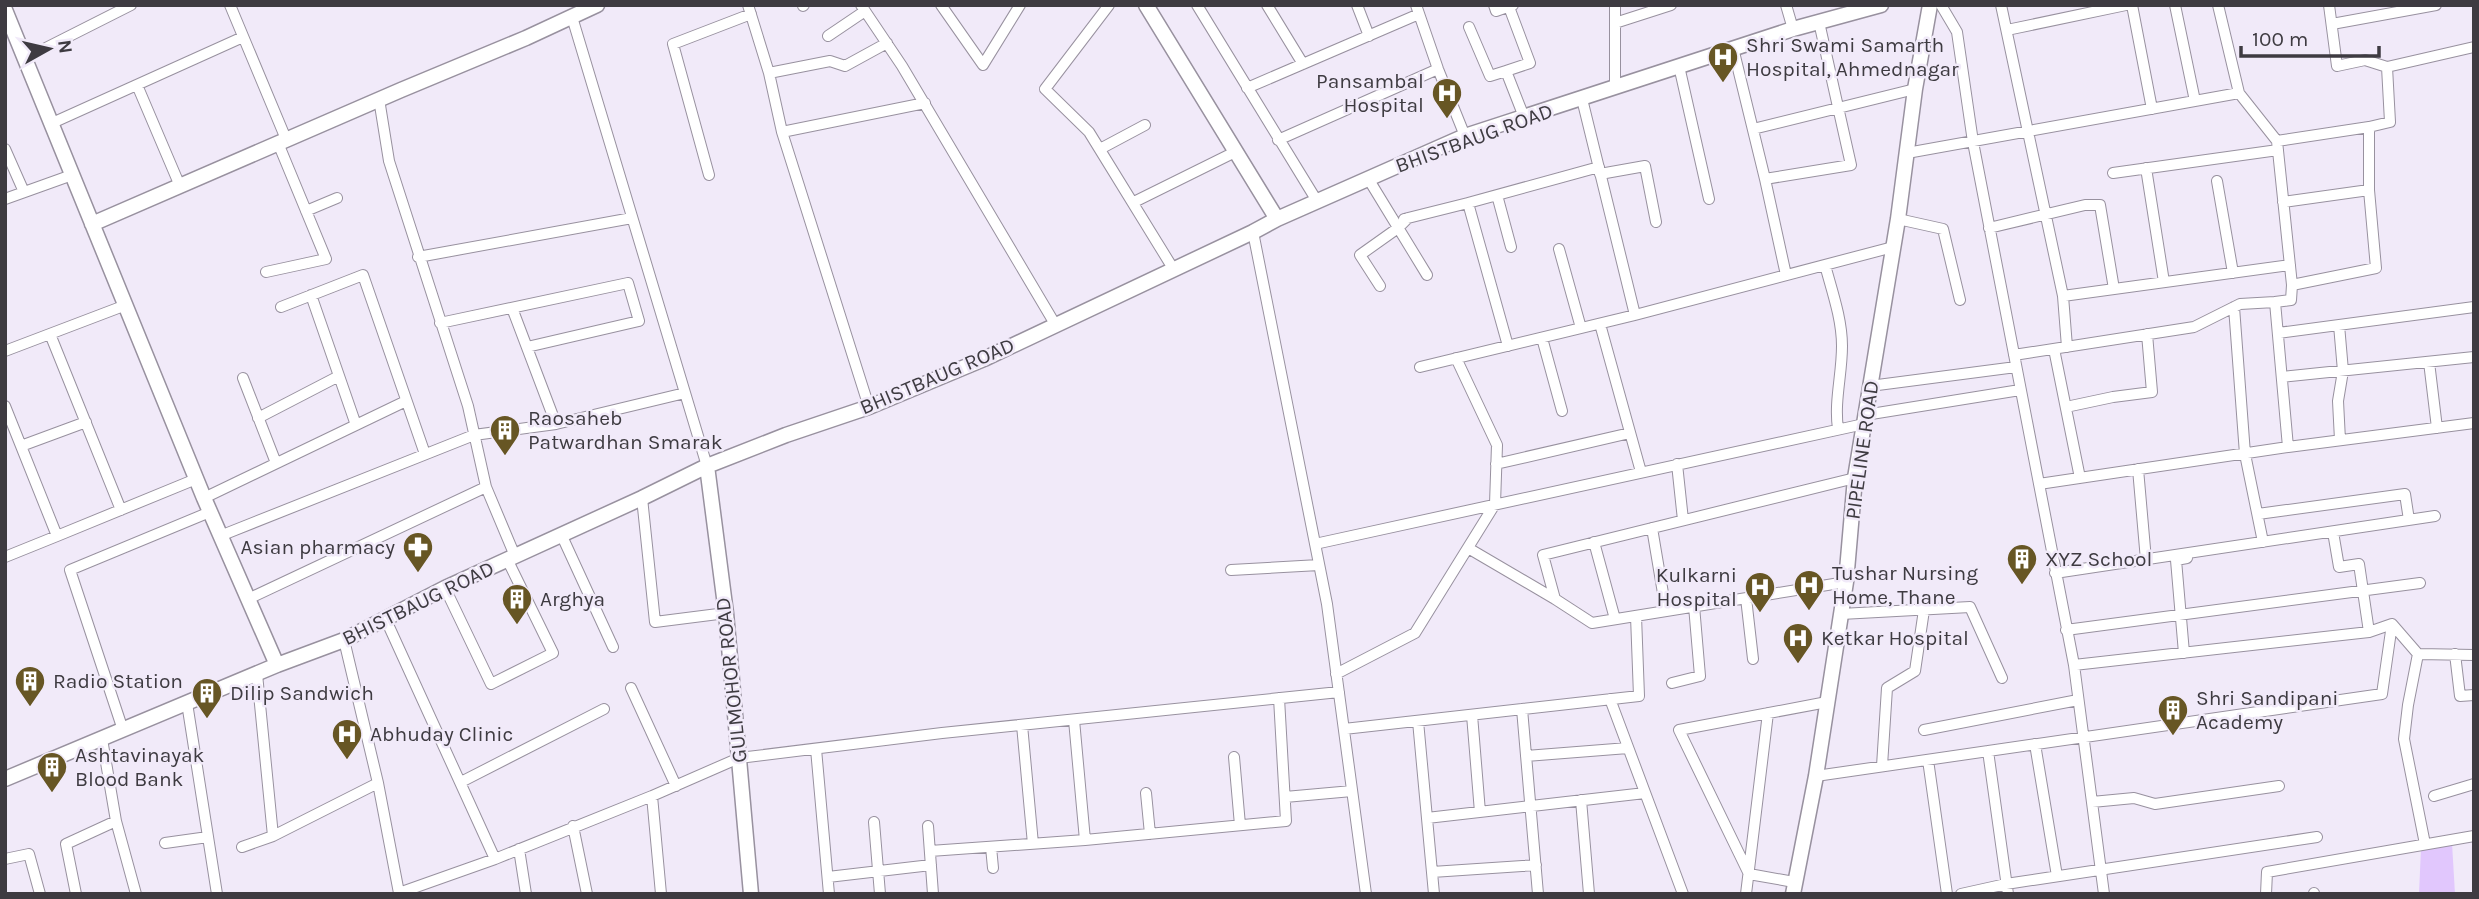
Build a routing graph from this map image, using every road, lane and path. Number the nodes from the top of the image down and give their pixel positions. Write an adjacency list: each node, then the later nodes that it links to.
1 (131, 5): 45 (street)
2 (230, 5): 41 (street)
3 (941, 5): 4 (street)
4 (1020, 5)
5 (1110, 5): 76 (street)
6 (1146, 5): 77 (street)
7 (1197, 5): 53 (street)
8 (1267, 5): 46 (street)
9 (1357, 5): 40 (street)
10 (1494, 5): 24 (street)
11 (1615, 5): 33 (street)
12 (1671, 5): 33 (street)
13 (1786, 5): 36 (street)
14 (1881, 5): 30 (street, BHISTBAUG ROAD)
15 (1930, 5): 55 (street, PIPELINE ROAD)
16 (1941, 5): 73 (street)
17 (2001, 5): 37 (street)
18 (2126, 5): 37 (street)
19 (2132, 5): 62 (street)
20 (2175, 5): 59 (street)
21 (2218, 5): 56 (street)
22 (2329, 5): 34 (street)
23 (2436, 5): 34 (street)
24 (1512, 6): 50 (street)
25 (589, 7): 31 (street)
26 (863, 8): 39 (street); 42 (street)
27 (5, 10): 38 (street)
28 (749, 10): 51 (street); 83 (street)
29 (1417, 10): 40 (street); 49 (street)
30 (1838, 11): 32 (street, BHISTBAUG ROAD)
31 (572, 17): 57 (street); 100 (street)
32 (1819, 22): 36 (street, BHISTBAUG ROAD); 61 (street)
33 (1615, 23): 54 (street)
34 (2332, 24): 48 (street)
35 (1469, 27): 50 (street)
36 (1793, 29): 44 (street, BHISTBAUG ROAD)
37 (2007, 30): 68 (street)
38 (10, 36): 45 (street)
39 (828, 36)
40 (1369, 36): 46 (street)
41 (243, 37): 52 (street); 72 (street)
42 (887, 43): 51 (street); 60 (street)
43 (2474, 47): 48 (street)
44 (1733, 48): 47 (street, BHISTBAUG ROAD); 67 (street)
45 (24, 59): 64 (street)
46 (1303, 64): 53 (street)
47 (1679, 66): 54 (street, BHISTBAUG ROAD); 93 (street)
48 (2387, 67): 66 (street)
49 (1438, 69): 70 (street); 71 (street)
50 (1506, 71): 63 (street)
51 (769, 73): 69 (street)
52 (137, 85): 64 (street); 87 (street)
53 (1247, 88): 71 (street)
54 (1615, 88): 58 (street, BHISTBAUG ROAD)
55 (1915, 89): 61 (street); 78 (street, PIPELINE ROAD)
56 (2239, 93): 59 (street); 74 (street)
57 (379, 99): 72 (street); 111 (street)
58 (1582, 99): 63 (street, BHISTBAUG ROAD); 80 (street)
59 (2195, 101): 62 (street)
60 (925, 103): 69 (street); 134 (street)
61 (1838, 108): 67 (street); 84 (street)
62 (2152, 109): 68 (street)
63 (1524, 117): 70 (street, BHISTBAUG ROAD)
64 (50, 124): 82 (street)
65 (1145, 125): 76 (street)
66 (2369, 127): 74 (street); 88 (street)
67 (1753, 129): 84 (street)
68 (2029, 131): 73 (street); 99 (street)
69 (782, 132): 162 (street)
70 (1465, 136): 85 (street, BHISTBAUG ROAD)
71 (1278, 140): 94 (street)
72 (282, 141): 87 (street); 98 (street)
73 (1973, 142): 78 (street); 106 (street)
74 (2277, 145): 79 (street); 96 (street)
75 (5, 149): 89 (street)
76 (1100, 149): 95 (street)
77 (1235, 152): 95 (street); 101 (street)
78 (1906, 153): 102 (street, PIPELINE ROAD)
79 (2146, 168): 81 (street); 119 (street)
80 (1599, 170): 90 (street); 103 (street); 132 (street)
81 (2113, 173)
82 (72, 175): 89 (street); 104 (street)
83 (709, 175)
84 (1765, 179): 118 (street)
85 (1369, 180): 94 (street, BHISTBAUG ROAD); 105 (street)
86 (2217, 181): 116 (street)
87 (180, 186): 104 (street)
88 (2369, 190): 96 (street); 120 (street)
89 (24, 192): 92 (street)
90 (1497, 195): 97 (street); 108 (street)
91 (337, 198): 98 (street)
92 (5, 199)
93 (1709, 199)
94 (1317, 201): 101 (street, BHISTBAUG ROAD)
95 (1134, 202): 114 (street)
96 (2283, 202): 113 (street)
97 (1468, 203): 105 (street); 142 (street)
98 (306, 211): 115 (street)
99 (2046, 214): 106 (street); 122 (street); 124 (street)
100 (632, 218): 111 (street); 159 (street)
101 (1277, 219): 107 (street, BHISTBAUG ROAD)
102 (1898, 219): 109 (street, PIPELINE ROAD); 125 (street)
103 (1656, 222)
104 (92, 224): 127 (street)
105 (1396, 225): 117 (street); 121 (street)
106 (1989, 228): 147 (street)
107 (1253, 232): 114 (street, BHISTBAUG ROAD); 207 (street)
108 (1511, 247)
109 (1893, 247): 112 (street); 157 (street, PIPELINE ROAD)
110 (1559, 249): 137 (street)
111 (418, 257): 133 (street)
112 (1825, 265): 118 (street); 172 (street)
113 (2290, 265): 116 (street); 120 (street)
114 (1174, 270): 134 (street, BHISTBAUG ROAD)
115 (265, 272)
116 (2233, 273): 119 (street)
117 (1427, 275)
118 (1786, 275): 132 (street)
119 (2164, 282): 122 (street)
120 (2292, 285): 126 (street)
121 (1380, 286)
122 (2114, 289): 124 (street)
123 (311, 295): 128 (street); 154 (street); 160 (street)
124 (2063, 296): 144 (street)
125 (1960, 300)
126 (2275, 302): 129 (street); 138 (street)
127 (127, 305): 139 (street); 188 (street)
128 (281, 307)
129 (2234, 307): 140 (street); 179 (street)
130 (2474, 307): 136 (street)
131 (512, 308): 133 (street); 143 (street); 143 (street)
132 (1635, 315): 135 (street)
133 (440, 323): 174 (street)
134 (1055, 324): 162 (street, BHISTBAUG ROAD)
135 (1600, 324): 137 (street); 173 (street)
136 (2339, 325): 138 (street); 153 (street)
137 (1581, 328): 141 (street)
138 (2278, 333): 155 (street)
139 (50, 334): 146 (street); 167 (street)
140 (2147, 334): 144 (street); 163 (street)
141 (1542, 338): 142 (street); 164 (street)
142 (1508, 346): 149 (street)
143 (527, 347): 168 (street)
144 (2067, 347): 145 (street)
145 (2054, 349): 147 (street); 163 (street)
146 (5, 351)
147 (2014, 355): 152 (street)
148 (2474, 357): 150 (street)
149 (1456, 358): 151 (street); 181 (street)
150 (2429, 362): 153 (street); 171 (street)
151 (1420, 367)
152 (2016, 367): 157 (street); 158 (street)
153 (2343, 371): 155 (street); 175 (street)
154 (339, 376): 165 (street); 170 (street)
155 (2282, 377): 177 (street)
156 (243, 378): 165 (street)
157 (1870, 386): 166 (street, PIPELINE ROAD)
158 (2020, 390): 166 (street); 189 (street)
159 (685, 393): 168 (street); 183 (street)
160 (407, 401): 170 (street); 178 (street)
161 (5, 406): 176 (street)
162 (869, 407): 183 (street, BHISTBAUG ROAD)
163 (2066, 407): 187 (street)
164 (1562, 411)
165 (258, 418): 180 (street)
166 (1864, 419): 172 (street); 186 (street, PIPELINE ROAD)
167 (86, 422): 176 (street); 194 (street)
168 (556, 424): 174 (street)
169 (2474, 424): 171 (street)
170 (356, 425): 180 (street)
171 (2437, 428): 175 (street)
172 (1838, 429): 182 (street)
173 (1630, 433): 181 (street); 185 (street)
174 (474, 435): 178 (street); 190 (street)
175 (2340, 440): 177 (street)
176 (21, 446): 203 (street)
177 (2288, 447): 179 (street)
178 (425, 454): 204 (street)
179 (2245, 454): 184 (street); 196 (street)
180 (276, 463): 191 (street)
181 (1496, 464): 193 (street)
182 (1676, 464): 185 (street); 198 (street)
183 (707, 466): 192 (street, BHISTBAUG ROAD); 226 (street, GULMOHOR ROAD)
184 (2137, 469): 187 (street); 212 (street)
185 (1641, 472): 193 (street)
186 (1855, 478): 198 (street); 216 (street, PIPELINE ROAD)
187 (2080, 478): 189 (street)
188 (196, 479): 191 (street); 194 (street)
189 (2039, 484): 215 (street)
190 (486, 487): 211 (street); 221 (street)
191 (204, 498): 195 (street)
192 (642, 498): 202 (street, BHISTBAUG ROAD); 226 (street)
193 (1495, 504): 207 (street); 209 (street)
194 (121, 510): 203 (street)
195 (210, 512): 204 (street); 264 (street)
196 (2258, 514): 199 (street); 206 (street)
197 (2435, 516): 199 (street)
198 (1683, 520): 200 (street)
199 (2409, 520): 201 (street)
200 (1652, 528): 205 (street); 225 (street)
201 (2333, 532): 206 (street); 219 (street)
202 (561, 534): 211 (street, BHISTBAUG ROAD); 236 (street)
203 (57, 536): 210 (street)
204 (220, 536): 221 (street)
205 (1594, 542): 222 (street); 230 (street)
206 (2263, 542): 208 (street)
207 (1314, 544): 213 (street)
208 (2248, 544): 212 (street); 228 (street)
209 (1468, 548): 222 (street); 245 (street)
210 (5, 557)
211 (511, 557): 218 (street, BHISTBAUG ROAD); 218 (street)
212 (2146, 559): 215 (street)
213 (1319, 565): 214 (street); 245 (street)
214 (1231, 570)
215 (2055, 573): 233 (street)
216 (1846, 582): 220 (street); 227 (street, PIPELINE ROAD)
217 (2420, 583): 219 (street)
218 (445, 588): 231 (street, BHISTBAUG ROAD)
219 (2363, 590): 228 (street); 234 (street)
220 (1746, 598): 223 (street); 241 (street)
221 (248, 599): 242 (street)
222 (1555, 599): 230 (street)
223 (1694, 606): 225 (street); 247 (street)
224 (1924, 610): 227 (street); 246 (street); 276 (street)
225 (1666, 611): 229 (street)
226 (726, 612): 274 (street, GULMOHOR ROAD)
227 (1841, 614): 254 (street, PIPELINE ROAD)
228 (2179, 615): 233 (street); 237 (street)
229 (1636, 616): 230 (street); 252 (street)
230 (1615, 619)
231 (386, 620): 235 (street, BHISTBAUG ROAD); 279 (street)
232 (2392, 624): 234 (street); 238 (street); 266 (street)
233 (2066, 630): 243 (street)
234 (2369, 632): 237 (street)
235 (344, 640): 242 (street, BHISTBAUG ROAD); 280 (street)
236 (613, 648)
237 (2184, 653): 243 (street)
238 (2418, 654): 239 (street); 308 (street)
239 (2455, 654): 240 (street); 250 (street)
240 (2474, 654)
241 (1753, 659)
242 (277, 665): 244 (street, BHISTBAUG ROAD)
243 (2074, 665): 253 (street)
244 (257, 674): 255 (street, BHISTBAUG ROAD); 301 (street)
245 (1336, 674): 249 (street)
246 (2002, 678)
247 (1672, 683)
248 (631, 688): 282 (street)
249 (1339, 692): 251 (street); 263 (street)
250 (2474, 695)
251 (1279, 698): 260 (street); 289 (street)
252 (1609, 699): 257 (street); 269 (street)
253 (2078, 700): 265 (street); 266 (street)
254 (1827, 702): 258 (street); 277 (street, PIPELINE ROAD)
255 (187, 703): 264 (street, BHISTBAUG ROAD); 303 (street)
256 (604, 709): 279 (street)
257 (1522, 709): 259 (street); 272 (street)
258 (1768, 713): 321 (street); 321 (street)
259 (1472, 715): 261 (street); 293 (street)
260 (1074, 720): 262 (street); 305 (street)
261 (1418, 721): 263 (street); 294 (street)
262 (1022, 725): 270 (street); 307 (street)
263 (1344, 729): 284 (street)
264 (122, 730): 267 (street, BHISTBAUG ROAD)
265 (1924, 730)
266 (2083, 737): 268 (street); 291 (street)
267 (102, 739): 278 (street, BHISTBAUG ROAD); 295 (street)
268 (2035, 744): 271 (street); 322 (street)
269 (1628, 748): 272 (street); 286 (street)
270 (816, 749): 274 (street); 323 (street)
271 (1988, 751): 275 (street); 325 (street)
272 (1527, 756): 292 (street)
273 (1234, 757): 297 (street)
274 (739, 758): 282 (street); 334 (street, GULMOHOR ROAD)
275 (1928, 760): 276 (street); 344 (street)
276 (1882, 766): 277 (street)
277 (1816, 776): 324 (street, PIPELINE ROAD)
278 (5, 779)
279 (461, 782): 314 (street)
280 (377, 783): 301 (street); 326 (street)
281 (2474, 784): 288 (street)
282 (676, 786): 287 (street)
283 (2280, 786): 291 (street)
284 (1352, 791): 289 (street); 338 (street)
285 (1146, 793): 300 (street)
286 (1645, 793): 290 (street); 342 (street)
287 (652, 796): 298 (street); 333 (street)
288 (2434, 796)
289 (1285, 797): 297 (street)
290 (1581, 800): 292 (street); 341 (street)
291 (2092, 802): 319 (street)
292 (1530, 805): 293 (street); 316 (street)
293 (1480, 812): 294 (street)
294 (1427, 818): 320 (street)
295 (116, 821): 328 (street); 329 (street)
296 (874, 822): 318 (street)
297 (1240, 825): 300 (street)
298 (573, 826): 311 (street); 332 (street)
299 (928, 826): 312 (street)
300 (1150, 834): 305 (street)
301 (273, 836): 310 (street)
302 (2474, 836): 308 (street)
303 (208, 837): 306 (street); 330 (street)
304 (2317, 837): 319 (street)
305 (1085, 841): 307 (street)
306 (165, 843)
307 (1033, 844): 309 (street)
308 (2425, 844): 347 (street)
309 (991, 847): 312 (street); 317 (street)
310 (242, 848)
311 (519, 849): 314 (street); 331 (street)
312 (930, 851): 315 (street)
313 (5, 859): 327 (street)
314 (495, 859): 326 (street)
315 (931, 865): 318 (street); 337 (street)
316 (1536, 865): 320 (street); 340 (street)
317 (993, 868)
318 (878, 870): 323 (street); 336 (street)
319 (2101, 870): 322 (street); 346 (street)
320 (1432, 872): 339 (street)
321 (1749, 874): 324 (street); 343 (street)
322 (2057, 876): 325 (street)
323 (828, 877): 335 (street)
324 (1793, 888)
325 (2007, 889): 345 (street)
326 (399, 893)
327 (40, 894)
328 (76, 894)
329 (136, 894)
330 (216, 894)
331 (526, 894)
332 (587, 894)
333 (661, 894)
334 (751, 894)
335 (829, 894)
336 (880, 894)
337 (933, 894)
338 (1366, 894)
339 (1434, 894)
340 (1538, 894)
341 (1588, 894)
342 (1683, 894)
343 (1746, 894)
344 (1947, 894)
345 (1961, 894)
346 (2104, 894)
347 (2266, 894)

